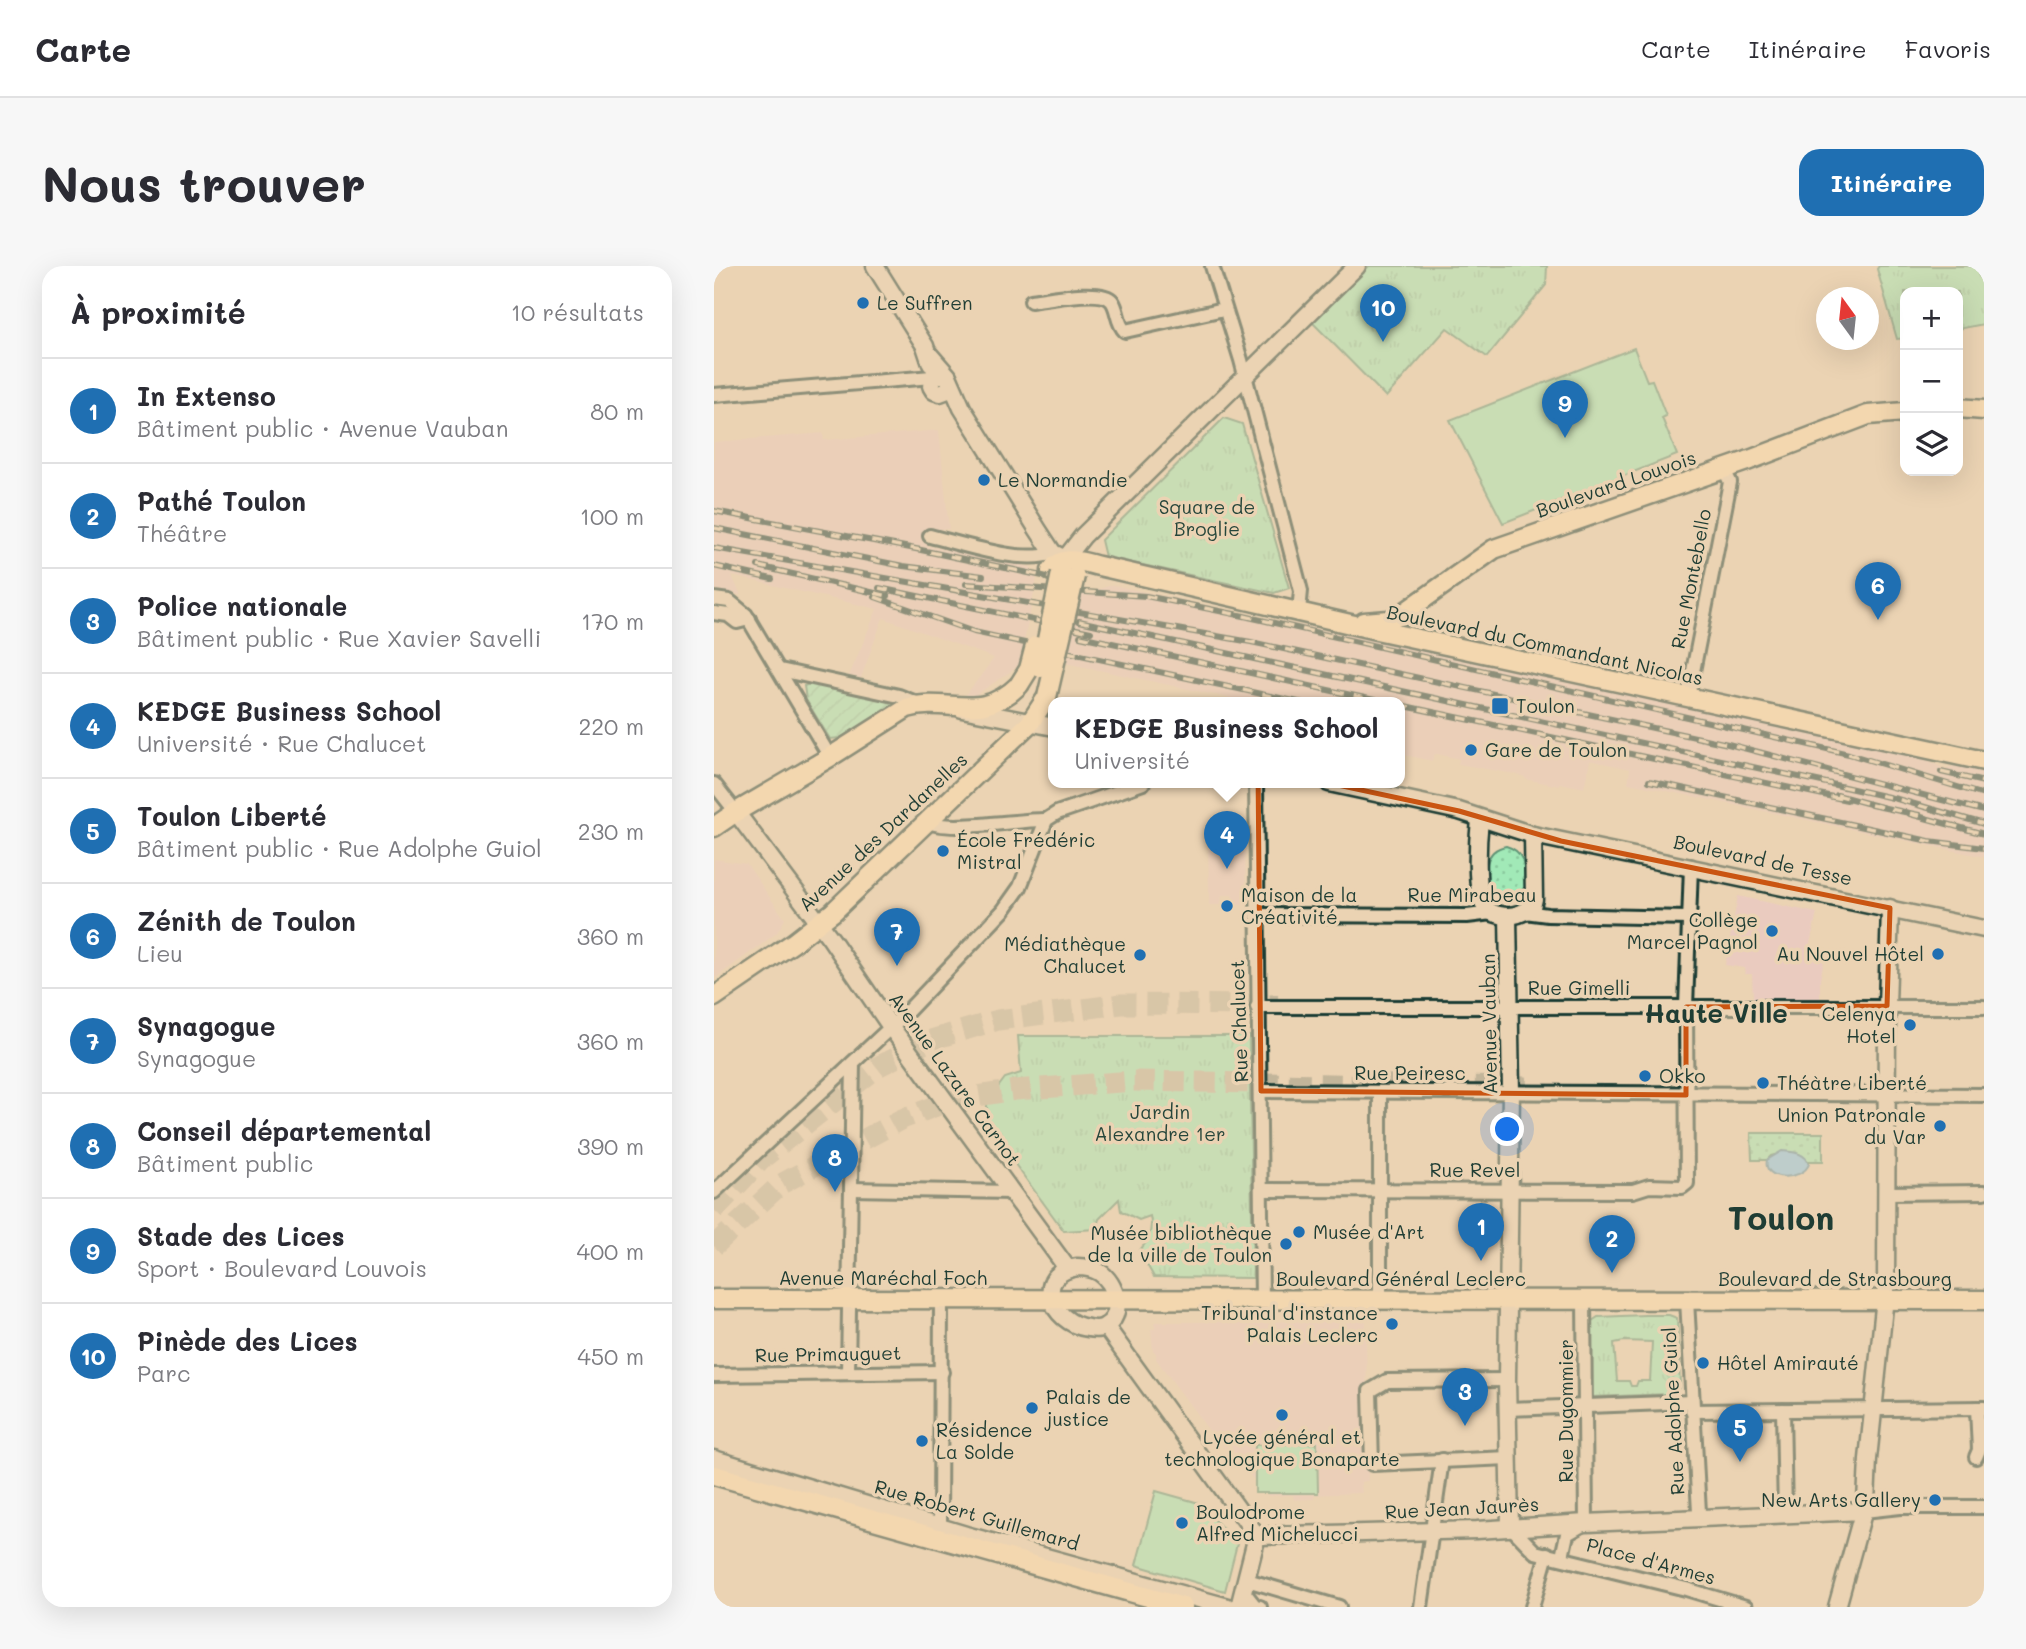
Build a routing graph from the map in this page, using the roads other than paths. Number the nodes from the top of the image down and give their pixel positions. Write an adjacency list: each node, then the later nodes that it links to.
1 (875, 266): 7 (street)
2 (1212, 266): 5 (street)
3 (1357, 266): 6 (street)
4 (1031, 301): 5 (street)
5 (1224, 309): 6 (street)
6 (1244, 375): 14 (street); 16 (street)
7 (939, 382): 8 (street); 14 (street)
8 (714, 395)
9 (1963, 408): 10 (main road)
10 (1984, 410)
11 (1900, 412): 12 (main road, Boulevard Louvois)
12 (1724, 469): 19 (main road, Boulevard Louvois); 21 (street, Rue Montebello)
13 (930, 536): 14 (street, Boulevard du Commandant Nicolas)
14 (1061, 566): 16 (main road, Boulevard du Commandant Nicolas); 23 (main road, bridge); 24 (main road, bridge)
15 (714, 599): 18 (street)
16 (1299, 611): 19 (main road, Boulevard du Commandant Nicolas)
17 (714, 613): 18 (street)
18 (749, 619): 20 (street)
19 (1354, 624): 21 (main road, Boulevard du Commandant Nicolas)
20 (780, 670): 22 (street); 26 (street)
21 (1688, 697): 27 (main road, Boulevard du Commandant Nicolas)
22 (919, 704): 24 (main road); 26 (main road)
23 (1037, 707): 24 (street); 25 (street); 35 (main road, Avenue des Dardanelles)
24 (956, 708)
25 (1048, 720)
26 (830, 757): 32 (main road)
27 (1984, 761)
28 (714, 784): 32 (street)
29 (1129, 788): 34 (street)
30 (1256, 788): 41 (street, Rue Chalucet)
31 (1352, 788): 33 (street, Boulevard de Tesse)
32 (736, 812): 36 (main road); 44 (street, Avenue Lazare Carnot)
33 (1480, 819): 37 (street, Boulevard de Tesse); 42 (street)
34 (1046, 820): 35 (street); 52 (street)
35 (928, 821): 44 (main road, Avenue des Dardanelles)
36 (714, 827)
37 (1532, 835): 38 (street, Boulevard de Tesse); 40 (street)
38 (1691, 866): 39 (street, Boulevard de Tesse); 43 (street)
39 (1890, 908): 45 (street, Boulevard de Tesse); 47 (street)
40 (1525, 912): 42 (street, Rue Mirabeau); 43 (street, Rue Mirabeau)
41 (1256, 915): 42 (street, Rue Mirabeau); 48 (street, Rue Chalucet)
42 (1500, 915): 49 (street, Avenue Vauban)
43 (1688, 918): 50 (street)
44 (819, 923): 46 (main road, Avenue des Dardanelles); 52 (street, Avenue Lazare Carnot)
45 (1984, 929)
46 (714, 997)
47 (1887, 1006): 50 (street, Rue Gimelli); 51 (street, Rue Gimelli); 58 (street)
48 (1257, 1007): 49 (street, Rue Gimelli); 54 (street, Rue Chalucet)
49 (1509, 1007): 50 (street, Rue Gimelli); 55 (street, Avenue Vauban)
50 (1686, 1007): 57 (street)
51 (1984, 1007)
52 (891, 1027): 53 (street); 65 (street, Avenue Lazare Carnot)
53 (853, 1063): 60 (street); 64 (street)
54 (1261, 1091): 56 (street, Rue Peiresc); 62 (street, Rue Chalucet)
55 (1511, 1091): 56 (street, Rue Peiresc); 57 (street, Rue Peiresc); 61 (street, Avenue Vauban)
56 (1380, 1093): 63 (street)
57 (1686, 1095): 58 (street, Rue Peiresc); 61 (street, Rue Revel)
58 (1886, 1095): 59 (street, Rue Peiresc); 67 (street)
59 (1984, 1095)
60 (851, 1189): 65 (street); 70 (street)
61 (1510, 1189): 63 (street, Rue Revel); 76 (street, Avenue Vauban)
62 (1261, 1190): 63 (street, Rue Revel); 75 (street, Rue Chalucet)
63 (1381, 1190): 71 (street)
64 (714, 1192)
65 (1011, 1192): 68 (street, Avenue Lazare Carnot)
66 (1984, 1192): 67 (street)
67 (1887, 1193): 79 (street)
68 (1067, 1268): 73 (street); 74 (street)
69 (714, 1299): 70 (main road, Avenue Maréchal Foch)
70 (851, 1299): 72 (main road, Avenue Maréchal Foch); 82 (street)
71 (1380, 1299): 75 (main road, Boulevard Général Leclerc); 76 (main road, Boulevard Général Leclerc)
72 (941, 1300): 73 (main road, Avenue Maréchal Foch); 83 (street)
73 (1051, 1300): 74 (main road, Avenue Maréchal Foch); 81 (street)
74 (1116, 1300): 75 (main road, Boulevard Général Leclerc); 81 (street)
75 (1262, 1300)
76 (1508, 1300): 77 (main road, Boulevard Général Leclerc); 85 (street, Avenue Vauban)
77 (1584, 1300): 78 (main road, Boulevard Général Leclerc); 86 (street, Rue Dugommier)
78 (1686, 1300): 79 (main road, Boulevard de Strasbourg); 87 (street, Rue Adolphe Guiol)
79 (1884, 1300): 80 (main road, Boulevard de Strasbourg); 88 (street)
80 (1984, 1300)
81 (1106, 1327): 105 (street)
82 (848, 1372): 83 (street, Rue Primauguet); 84 (street, Rue Primauguet)
83 (942, 1372): 104 (street)
84 (714, 1375)
85 (1507, 1380): 90 (street, Avenue Vauban); 95 (street)
86 (1584, 1407): 87 (street); 90 (street); 101 (street, Rue Dugommier)
87 (1692, 1407): 91 (street); 100 (street, Rue Adolphe Guiol)
88 (1873, 1408): 89 (street); 91 (street); 98 (street)
89 (1980, 1408): 92 (street)
90 (1508, 1409): 93 (street, Avenue Vauban)
91 (1783, 1410): 99 (street)
92 (1976, 1457)
93 (1509, 1458): 95 (street); 102 (street, Avenue Vauban)
94 (714, 1459): 104 (street, Rue Robert Guillemard)
95 (1442, 1461): 103 (street)
96 (714, 1475): 104 (main road, Rue Robert Guillemard)
97 (1984, 1507): 98 (street, Rue Jean Jaurès)
98 (1864, 1511): 99 (street, Rue Jean Jaurès); 118 (street)
99 (1785, 1515): 100 (street, Rue Jean Jaurès)
100 (1696, 1519): 101 (street, Rue Jean Jaurès)
101 (1586, 1522): 102 (street, Rue Jean Jaurès); 107 (street)
102 (1510, 1527): 103 (street, Rue Jean Jaurès); 106 (street)
103 (1433, 1531): 105 (street, Rue Jean Jaurès); 115 (street)
104 (939, 1534): 109 (main road, Rue Robert Guillemard); 112 (street, Rue Robert Guillemard)
105 (1257, 1536): 108 (street)
106 (1547, 1554): 107 (street, Place d'Armes); 116 (street)
107 (1562, 1557): 117 (street, Place d'Armes)
108 (1243, 1593): 113 (street); 114 (street)
109 (1164, 1601): 110 (main road, Rue Robert Guillemard); 111 (street)
110 (1184, 1607)
111 (1196, 1607)
112 (1228, 1607)
113 (1260, 1607)
114 (1339, 1607)
115 (1421, 1607)
116 (1532, 1607)
117 (1746, 1607)
118 (1837, 1607)

